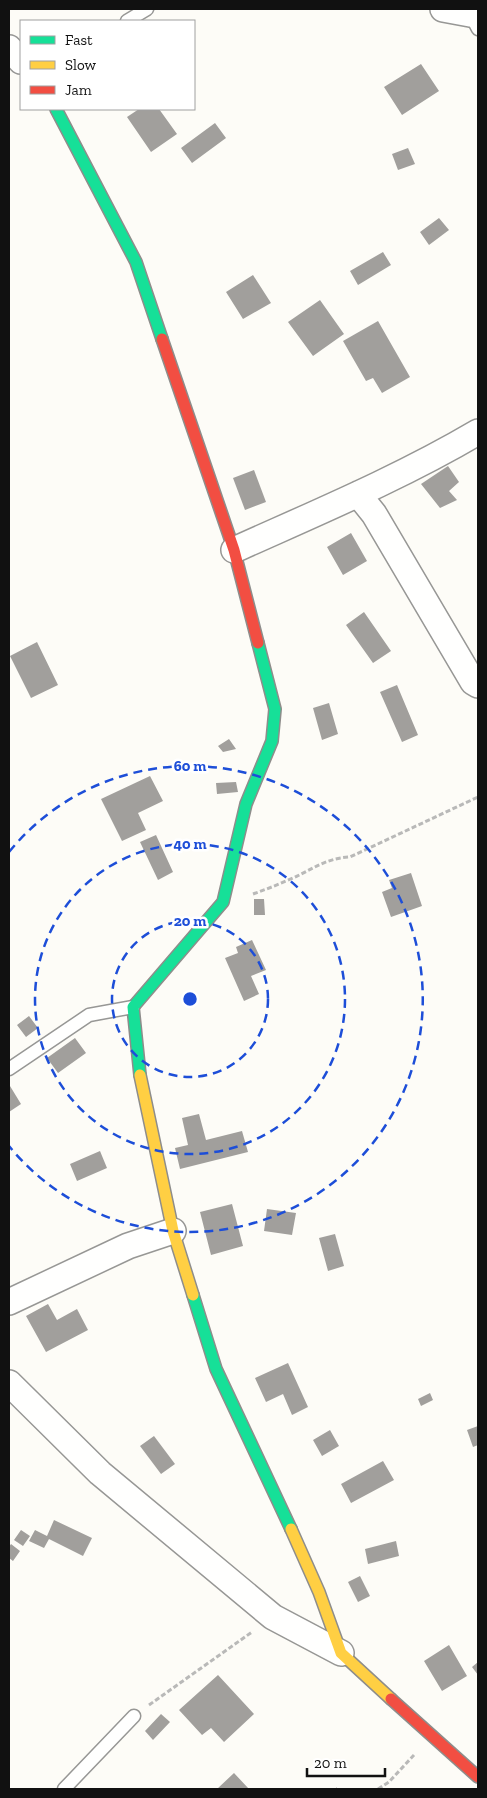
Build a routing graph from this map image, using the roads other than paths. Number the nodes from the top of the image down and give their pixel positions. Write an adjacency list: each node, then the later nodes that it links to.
1 (147, 9): 4 (lane)
2 (443, 9): 3 (street)
3 (475, 18)
4 (129, 20)
5 (9, 48): 6 (street)
6 (20, 60)
7 (57, 110): 10 (street)
8 (478, 432): 9 (street)
9 (358, 494): 10 (street); 11 (street)
10 (234, 550): 12 (street)
11 (478, 685)
12 (133, 1007): 13 (lane); 14 (street)
13 (9, 1069)
14 (173, 1231): 15 (street); 17 (street)
15 (9, 1302)
16 (9, 1383): 17 (street)
17 (341, 1653): 19 (street)
18 (134, 1716): 20 (lane)
19 (478, 1777)
20 (64, 1789)

